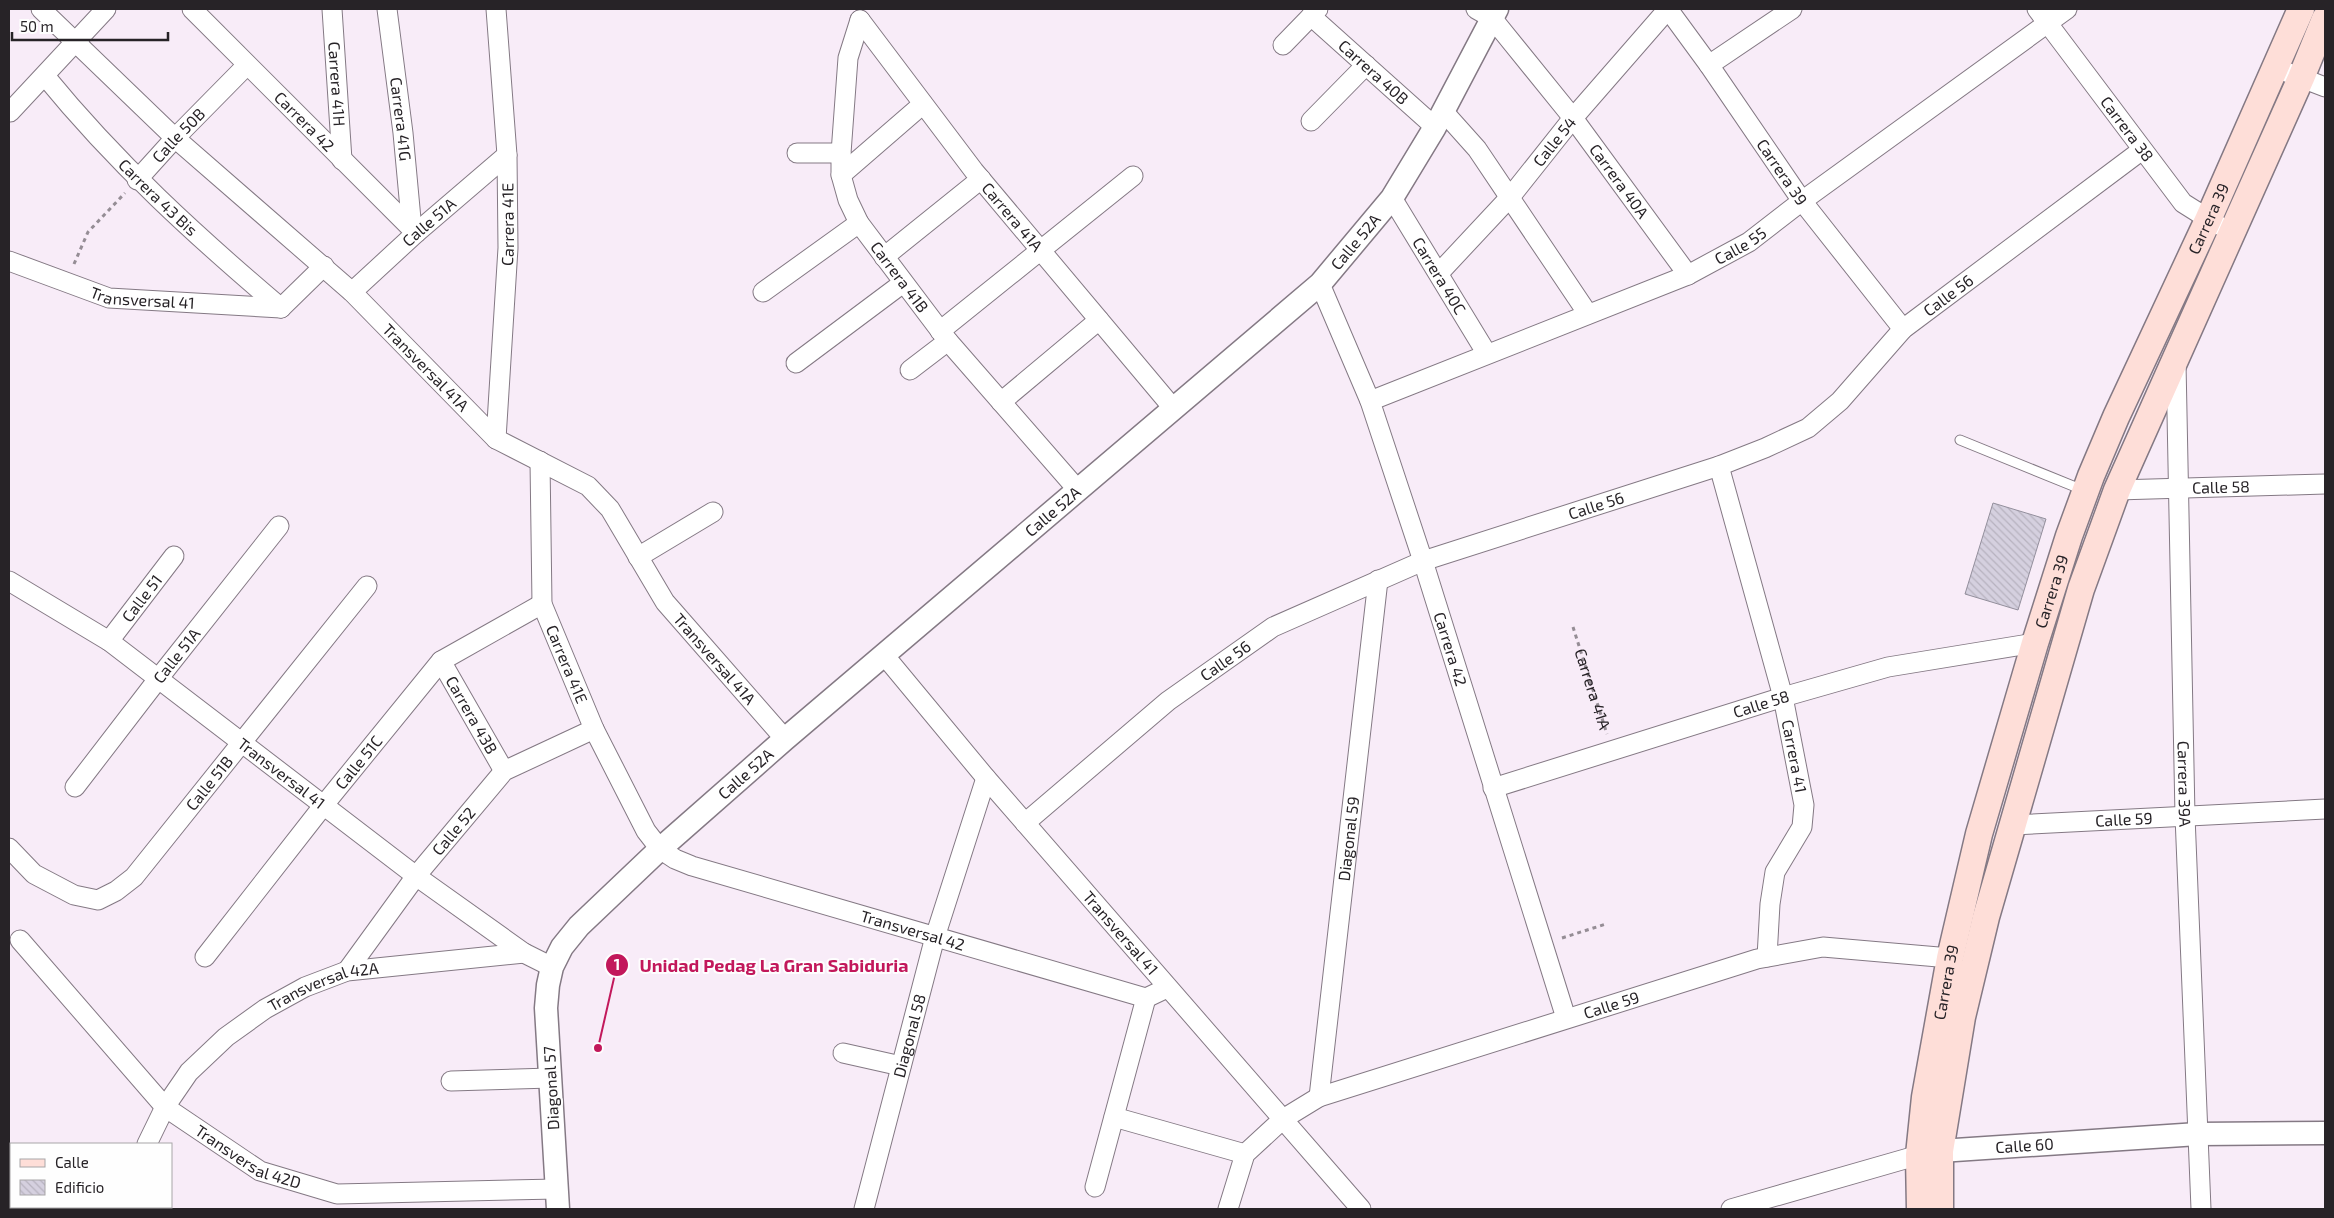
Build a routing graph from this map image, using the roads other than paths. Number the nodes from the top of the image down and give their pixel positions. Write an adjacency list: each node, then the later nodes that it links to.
1 (41, 9): 16 (street, Transversal 41A)
2 (106, 9): 16 (street)
3 (192, 9): 20 (street, Carrera 42)
4 (332, 9): 35 (street, Carrera 41H)
5 (387, 9): 45 (street, Carrera 41G)
6 (496, 9): 34 (street, Carrera 41E)
7 (1668, 9): 19 (street, Carrera 39); 27 (street, Calle 54)
8 (1792, 9): 19 (street)
9 (2067, 9): 14 (street, Calle 55)
10 (2301, 9): 21 (main road, Carrera 39)
11 (1315, 12): 17 (street); 18 (street, Carrera 40B)
12 (1488, 12): 27 (street, Carrera 40A); 28 (street, Calle 52A)
13 (866, 14): 25 (street, Carrera 41A); 33 (street, Carrera 41B)
14 (2043, 16): 31 (street, Carrera 38); 42 (street, Calle 55)
15 (2325, 19): 23 (main road, Carrera 39)
16 (77, 42): 22 (street); 30 (street, Transversal 41A)
17 (1283, 45)
18 (1366, 65): 28 (street, Carrera 40B); 29 (street)
19 (1709, 65): 42 (street, Carrera 39)
20 (247, 66): 30 (street, Calle 50B); 35 (street, Carrera 42)
21 (2276, 68): 23 (street); 43 (main road, Carrera 39)
22 (45, 76): 26 (street); 39 (street, Carrera 43 Bis)
23 (2301, 78): 24 (street); 46 (main road, Carrera 39)
24 (2325, 86)
25 (923, 104): 36 (street); 38 (street, Carrera 41A)
26 (10, 112)
27 (1573, 118): 40 (street, Calle 54); 52 (street, Carrera 40A)
28 (1439, 119): 40 (street, Carrera 40B); 41 (street, Calle 52A)
29 (1311, 121)
30 (175, 138): 39 (street, Calle 50B); 50 (street, Transversal 41A)
31 (2142, 150): 43 (street, Carrera 38); 60 (street, Calle 56)
32 (797, 153): 33 (street)
33 (841, 153): 36 (street, Carrera 41B)
34 (507, 155): 45 (street, Calle 51A); 69 (street, Carrera 41E)
35 (342, 160): 45 (street, Carrera 42)
36 (841, 175): 44 (street, Carrera 41B)
37 (1133, 176): 47 (street)
38 (981, 179): 47 (street, Carrera 41A); 48 (street)
39 (137, 180): 57 (street, Carrera 43 Bis)
40 (1510, 196): 51 (street, Calle 54); 58 (street)
41 (1392, 198): 51 (street, Carrera 40C); 54 (street, Calle 52A)
42 (1802, 201): 52 (street, Calle 55); 60 (street, Carrera 39)
43 (2208, 220): 46 (street, Carrera 38); 77 (main road, Carrera 39)
44 (859, 223): 48 (street, Carrera 41B); 56 (street)
45 (414, 232): 55 (street, Calle 51A)
46 (2231, 232): 63 (main road, Carrera 39)
47 (1040, 250): 59 (street, Carrera 41A); 61 (street)
48 (884, 257): 53 (street, Carrera 41B)
49 (9, 261): 57 (street, Transversal 41)
50 (324, 266): 55 (street, Transversal 41A); 57 (street)
51 (1439, 273): 62 (street, Carrera 40C)
52 (1688, 274): 58 (street, Calle 55)
53 (903, 283): 61 (street, Carrera 41B); 64 (street)
54 (1320, 284): 66 (street, Carrera 42); 68 (street, Calle 52A)
55 (352, 292): 69 (street, Transversal 41A)
56 (763, 292)
57 (281, 308)
58 (1588, 314): 62 (street, Calle 55)
59 (1099, 320): 67 (street); 68 (street, Carrera 41A)
60 (1903, 329): 72 (street, Calle 56)
61 (944, 336): 65 (street); 67 (street, Carrera 41B)
62 (1487, 354): 66 (street, Calle 55)
63 (2176, 359): 74 (street, Carrera 39A); 76 (main road, Carrera 39)
64 (796, 363)
65 (910, 370)
66 (1370, 401): 82 (street, Carrera 42)
67 (1001, 402): 75 (street, Carrera 41B)
68 (1173, 408): 75 (street, Calle 52A)
69 (496, 439): 71 (street, Transversal 41A)
70 (1960, 440): 77 (lane)
71 (540, 460): 81 (street, Transversal 41A); 86 (street, Carrera 41E)
72 (1719, 466): 82 (street, Calle 56); 92 (street, Carrera 41)
73 (2325, 484): 74 (street, Calle 58)
74 (2179, 488): 76 (street, Calle 58); 102 (street, Carrera 39A)
75 (1077, 489): 89 (street, Calle 52A)
76 (2117, 490): 104 (main road, Carrera 39)
77 (2085, 491): 88 (main road, Carrera 39)
78 (713, 512): 81 (street)
79 (279, 526): 91 (street, Calle 51A)
80 (174, 556): 87 (street, Calle 51)
81 (638, 557): 94 (street, Transversal 41A)
82 (1423, 561): 83 (street, Calle 56); 99 (street, Carrera 42)
83 (1378, 580): 103 (street, Calle 56); 123 (street, Diagonal 59)
84 (9, 581): 87 (street, Transversal 41)
85 (367, 586): 95 (street, Calle 51B)
86 (542, 604): 90 (street, Calle 51C); 93 (street, Carrera 41E)
87 (109, 641): 91 (street, Transversal 41)
88 (2035, 643): 92 (street, Calle 58); 113 (main road, Carrera 39)
89 (884, 655): 94 (street, Calle 52A); 97 (street, Transversal 41)
90 (441, 661): 96 (street, Carrera 43B); 100 (street, Calle 51C)
91 (158, 679): 95 (street, Transversal 41); 98 (street, Calle 51A)
92 (1783, 697): 99 (street, Calle 58); 112 (street, Carrera 41)
93 (594, 729): 96 (street, Calle 52); 106 (street, Carrera 41E)
94 (784, 739): 106 (street, Calle 52A)
95 (242, 742): 100 (street, Transversal 41); 105 (street, Calle 51B)
96 (504, 771): 107 (street, Calle 52)
97 (986, 778): 103 (street, Transversal 41); 108 (street, Diagonal 58)
98 (76, 787)
99 (1493, 788): 118 (street, Carrera 42)
100 (323, 806): 107 (street, Transversal 41); 111 (street, Calle 51C)
101 (2325, 809): 102 (street, Calle 59)
102 (2186, 816): 104 (street, Calle 59); 128 (street, Carrera 39A)
103 (1025, 823): 116 (street, Transversal 41)
104 (2013, 826): 130 (main road, Carrera 39)
105 (9, 848)
106 (660, 849): 108 (street, Transversal 42); 114 (street, Calle 52A)
107 (416, 876): 110 (street, Transversal 41); 115 (street, Calle 52)
108 (935, 938): 117 (street, Transversal 42); 120 (street, Diagonal 58)
109 (20, 940): 124 (street, Transversal 42D)
110 (524, 953): 114 (street, Transversal 41); 115 (street, Transversal 42A)
111 (205, 957)
112 (1767, 957): 113 (street, Calle 59); 118 (street, Calle 59)
113 (1950, 958): 130 (main road, Carrera 39)
114 (552, 967): 121 (street, Diagonal 57)
115 (347, 971): 124 (street, Transversal 42A)
116 (1168, 988): 117 (street); 126 (street, Transversal 41)
117 (1146, 998): 125 (street)
118 (1566, 1018): 123 (street, Calle 59)
119 (843, 1053): 120 (street)
120 (901, 1066): 134 (street, Diagonal 58)
121 (551, 1078): 122 (street); 133 (street, Diagonal 57)
122 (451, 1081)
123 (1319, 1097): 126 (street, Calle 59)
124 (166, 1107): 129 (street, Transversal 42A); 133 (street, Transversal 42D)
125 (1114, 1117): 131 (street); 132 (street)
126 (1283, 1119): 131 (street); 136 (street, Transversal 41)
127 (2325, 1133): 128 (street, Calle 60)
128 (2198, 1134): 130 (street, Calle 60); 140 (street, Carrera 39A)
129 (148, 1143)
130 (1929, 1153): 137 (street, Calle 60); 138 (main road, Carrera 39); 139 (main road, Carrera 39)
131 (1245, 1154): 135 (street)
132 (1095, 1187)
133 (558, 1199)
134 (864, 1209)
135 (1228, 1209)
136 (1361, 1209)
137 (1731, 1209)
138 (1920, 1209)
139 (1940, 1209)
140 (2201, 1209)

